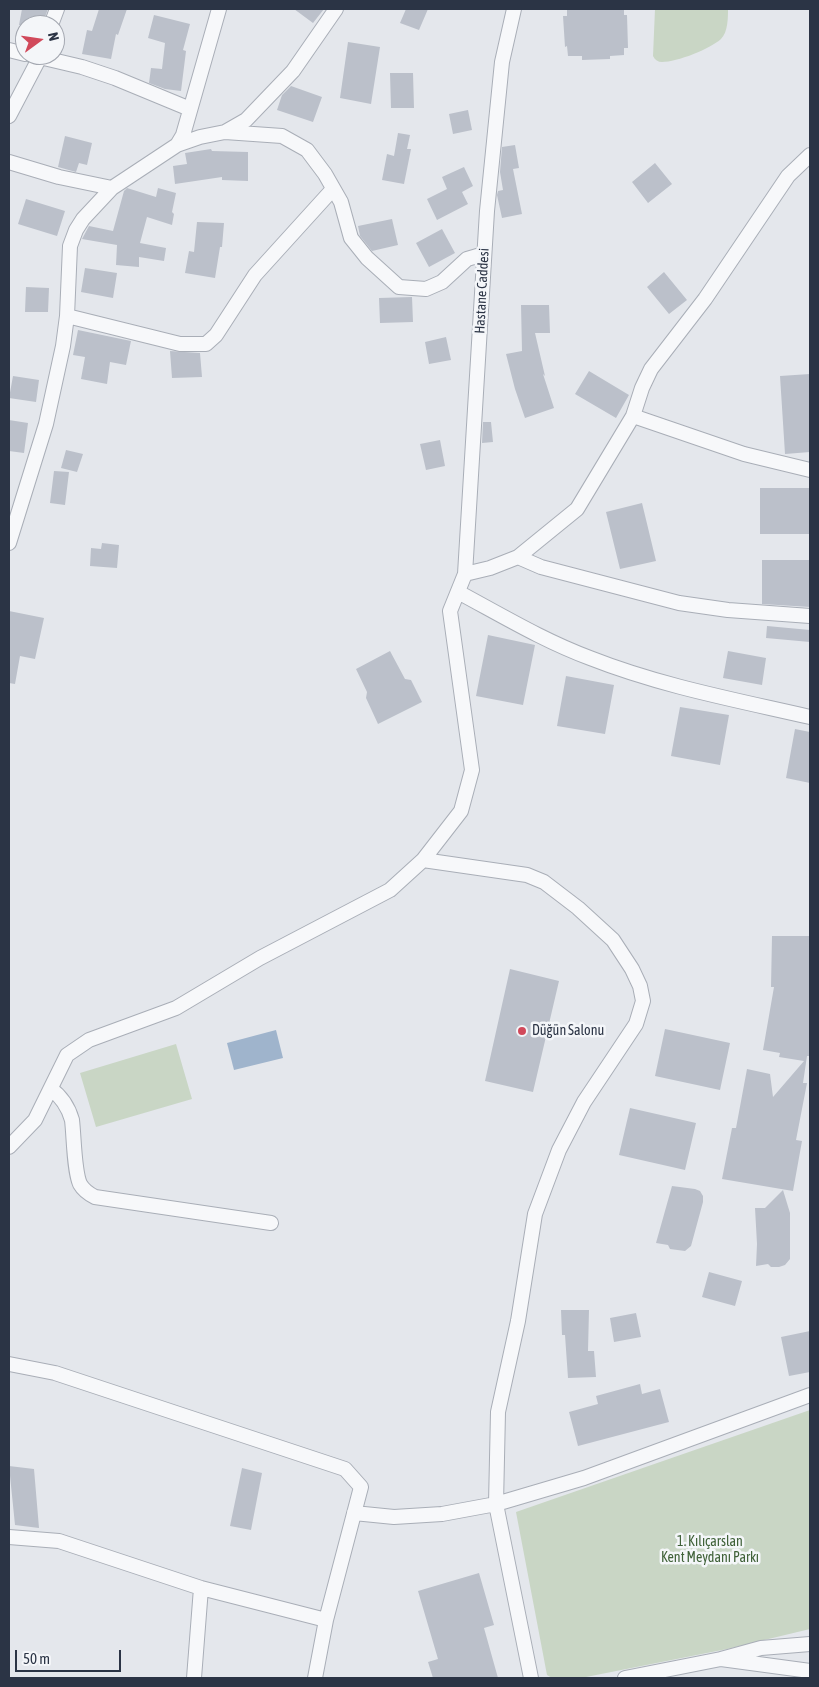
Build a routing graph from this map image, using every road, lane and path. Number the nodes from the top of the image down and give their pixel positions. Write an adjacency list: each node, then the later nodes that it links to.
1 (218, 9): 6 (street)
2 (336, 9): 8 (street)
3 (514, 9): 14 (street, Hastane Caddesi)
4 (65, 64): 6 (street)
5 (33, 65): 7 (street)
6 (190, 109): 9 (street)
7 (9, 116)
8 (225, 132): 9 (street); 13 (street)
9 (177, 145): 12 (street)
10 (810, 155): 16 (street)
11 (9, 162): 12 (street)
12 (112, 188): 15 (street)
13 (333, 188): 14 (street); 15 (street)
14 (484, 254): 20 (street, Hastane Caddesi)
15 (67, 316): 18 (street)
16 (633, 416): 17 (street); 19 (street)
17 (810, 470)
18 (9, 543)
19 (518, 557): 20 (street); 22 (street)
20 (465, 574): 21 (street, Hastane Caddesi)
21 (458, 592): 23 (street); 24 (street, Hastane Caddesi)
22 (810, 616)
23 (810, 717)
24 (422, 860): 25 (street, Hastane Caddesi); 30 (street)
25 (50, 1089): 26 (street, Hastane Caddesi); 27 (street)
26 (9, 1147)
27 (271, 1223)
28 (9, 1364): 31 (street)
29 (810, 1395): 30 (street)
30 (496, 1504): 31 (street); 40 (street)
31 (354, 1513): 34 (street)
32 (9, 1537): 33 (street)
33 (201, 1588): 34 (street); 38 (street)
34 (326, 1620): 39 (street)
35 (810, 1644): 36 (street)
36 (721, 1659): 37 (street); 41 (street)
37 (810, 1671)
38 (194, 1678)
39 (315, 1678)
40 (532, 1678)
41 (625, 1678)

